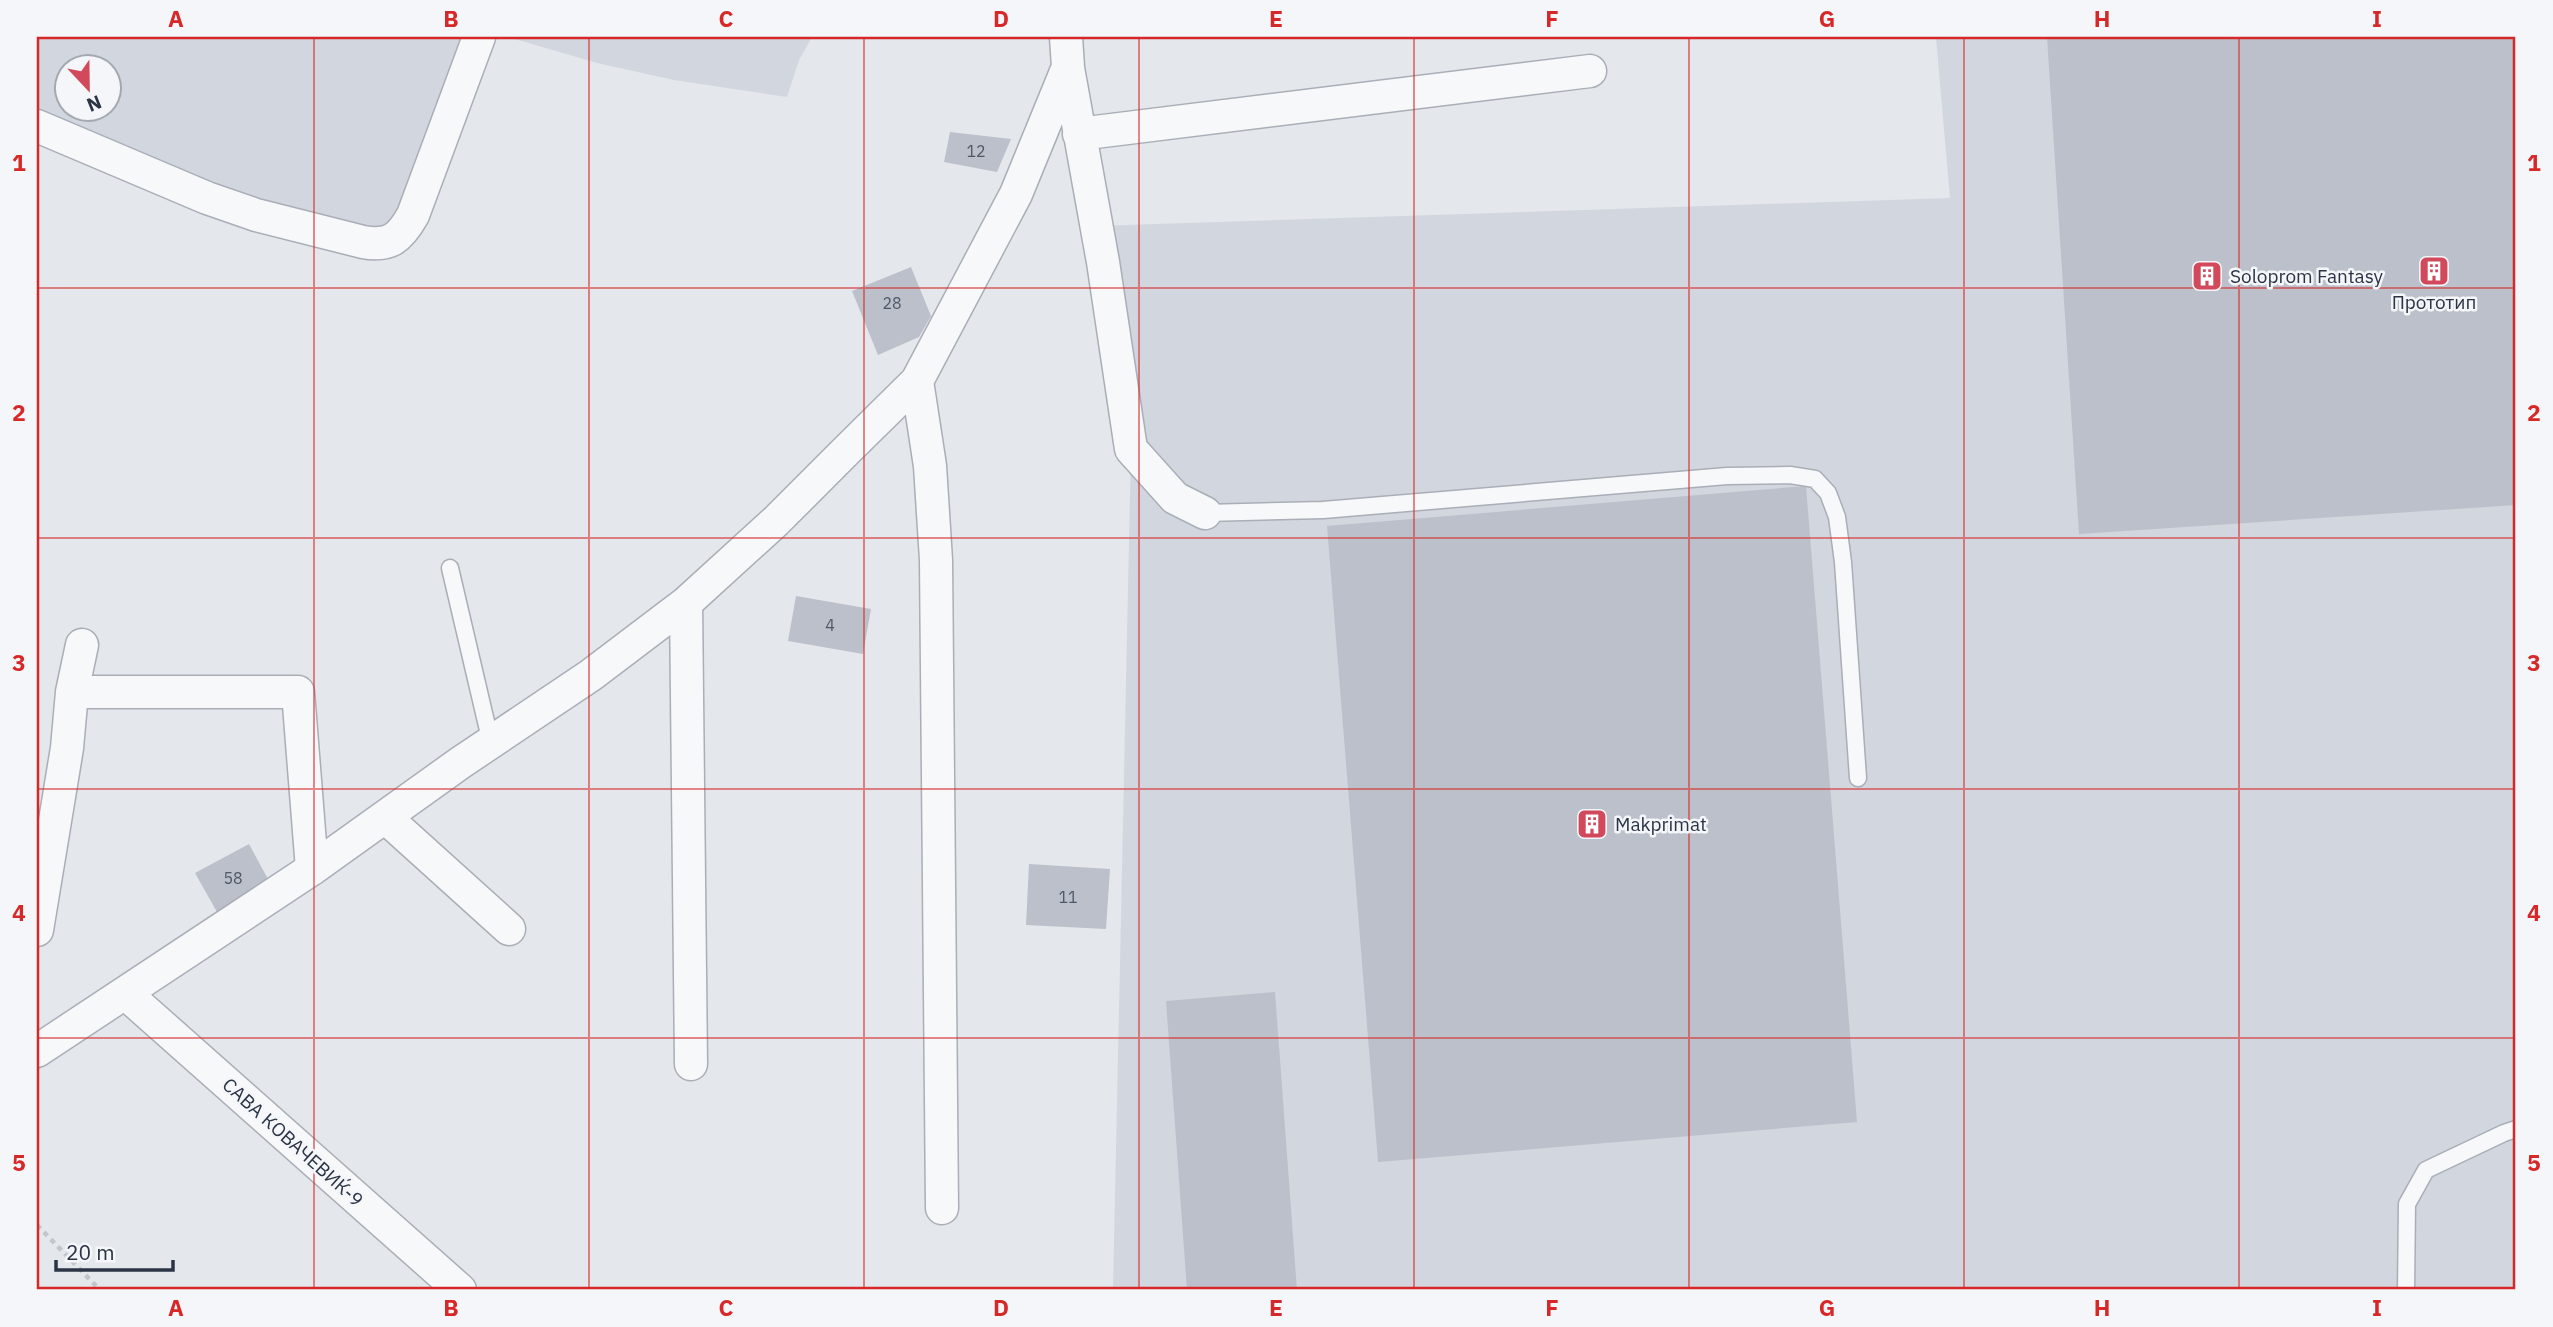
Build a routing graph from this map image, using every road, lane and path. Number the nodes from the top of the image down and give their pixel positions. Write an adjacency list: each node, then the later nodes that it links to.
1 (479, 37): 4 (street)
2 (1067, 52): 5 (street); 6 (street)
3 (1590, 71): 5 (street)
4 (37, 126)
5 (1079, 134): 7 (street)
6 (917, 381): 9 (street); 22 (street)
7 (1205, 513): 13 (lane)
8 (450, 568): 12 (lane)
9 (685, 603): 12 (street); 20 (street)
10 (82, 645): 11 (street)
11 (72, 692): 15 (street); 17 (street)
12 (491, 743): 14 (street)
13 (1858, 778)
14 (385, 817): 15 (street); 16 (street)
15 (312, 869): 18 (street)
16 (509, 929)
17 (37, 930)
18 (125, 993): 19 (street); 25 (street, САВА КОВАЧЕВИЌ-9)
19 (37, 1049)
20 (691, 1063)
21 (2516, 1129): 26 (lane)
22 (942, 1208)
23 (37, 1225): 24 (path)
24 (100, 1290)
25 (460, 1290)
26 (2406, 1290)

